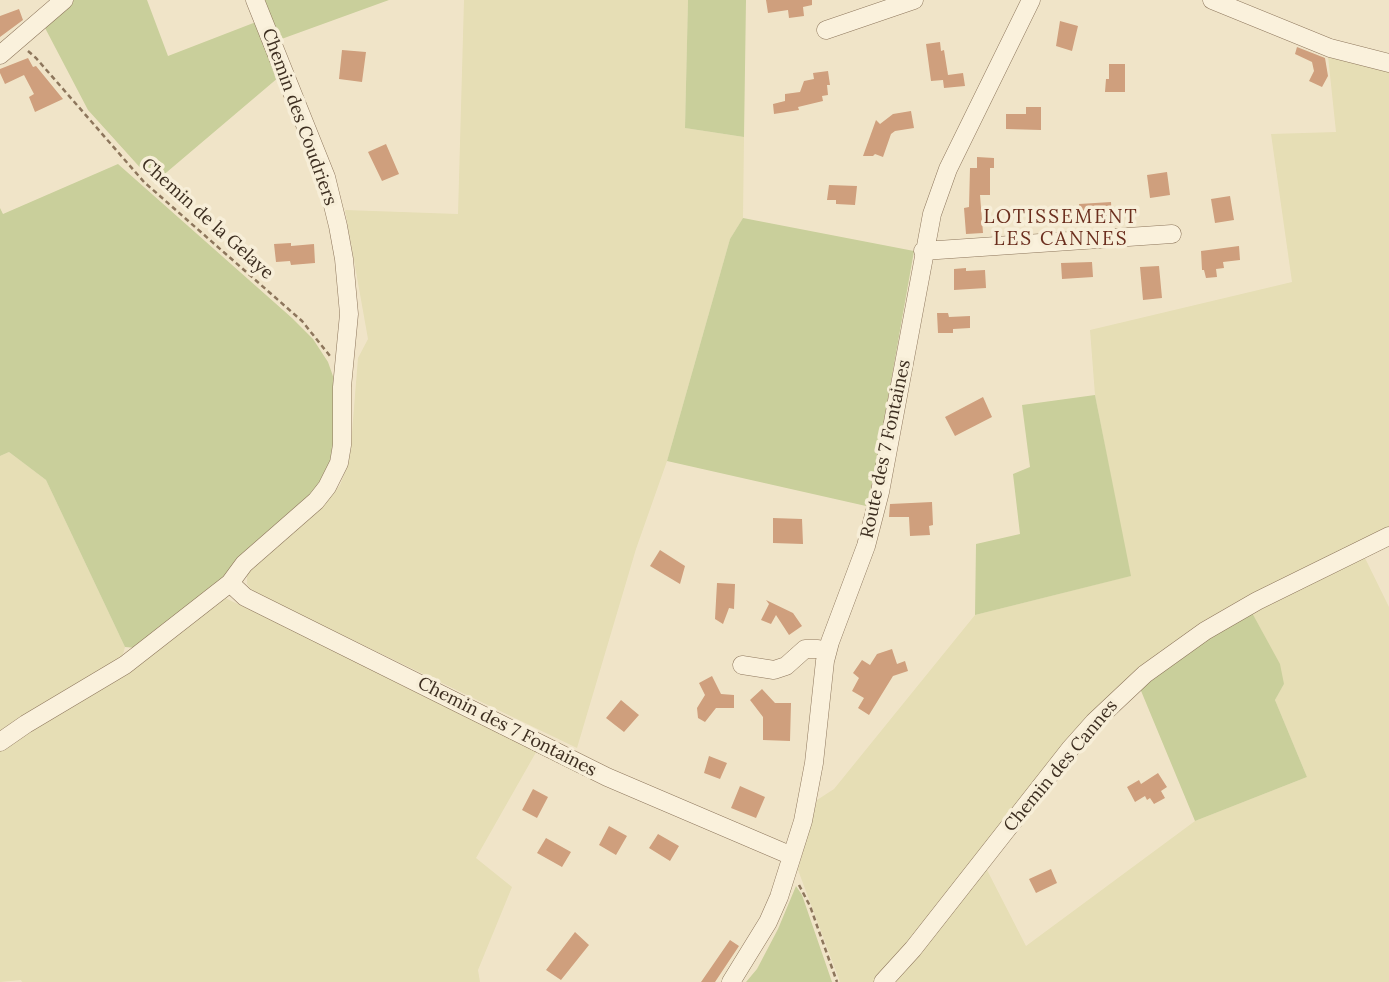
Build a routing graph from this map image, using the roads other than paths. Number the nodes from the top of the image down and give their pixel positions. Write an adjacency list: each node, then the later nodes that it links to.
1 (64, 0): 7 (street)
2 (255, 0): 12 (street, Chemin des Coudriers)
3 (914, 0): 6 (street)
4 (1031, 0): 10 (street, Route des 7 Fontaines)
5 (1212, 0): 8 (street)
6 (826, 30)
7 (0, 55)
8 (1389, 63)
9 (1172, 234): 10 (street)
10 (923, 251): 13 (street, Route des 7 Fontaines)
11 (1389, 536): 18 (street, Chemin des Cannes)
12 (230, 583): 15 (street, Chemin des Coudriers); 16 (street, Chemin des 7 Fontaines)
13 (827, 653): 14 (street); 16 (street, Route des 7 Fontaines)
14 (742, 664)
15 (0, 741)
16 (790, 865): 17 (street, Route des 7 Fontaines)
17 (731, 982)
18 (883, 982)

